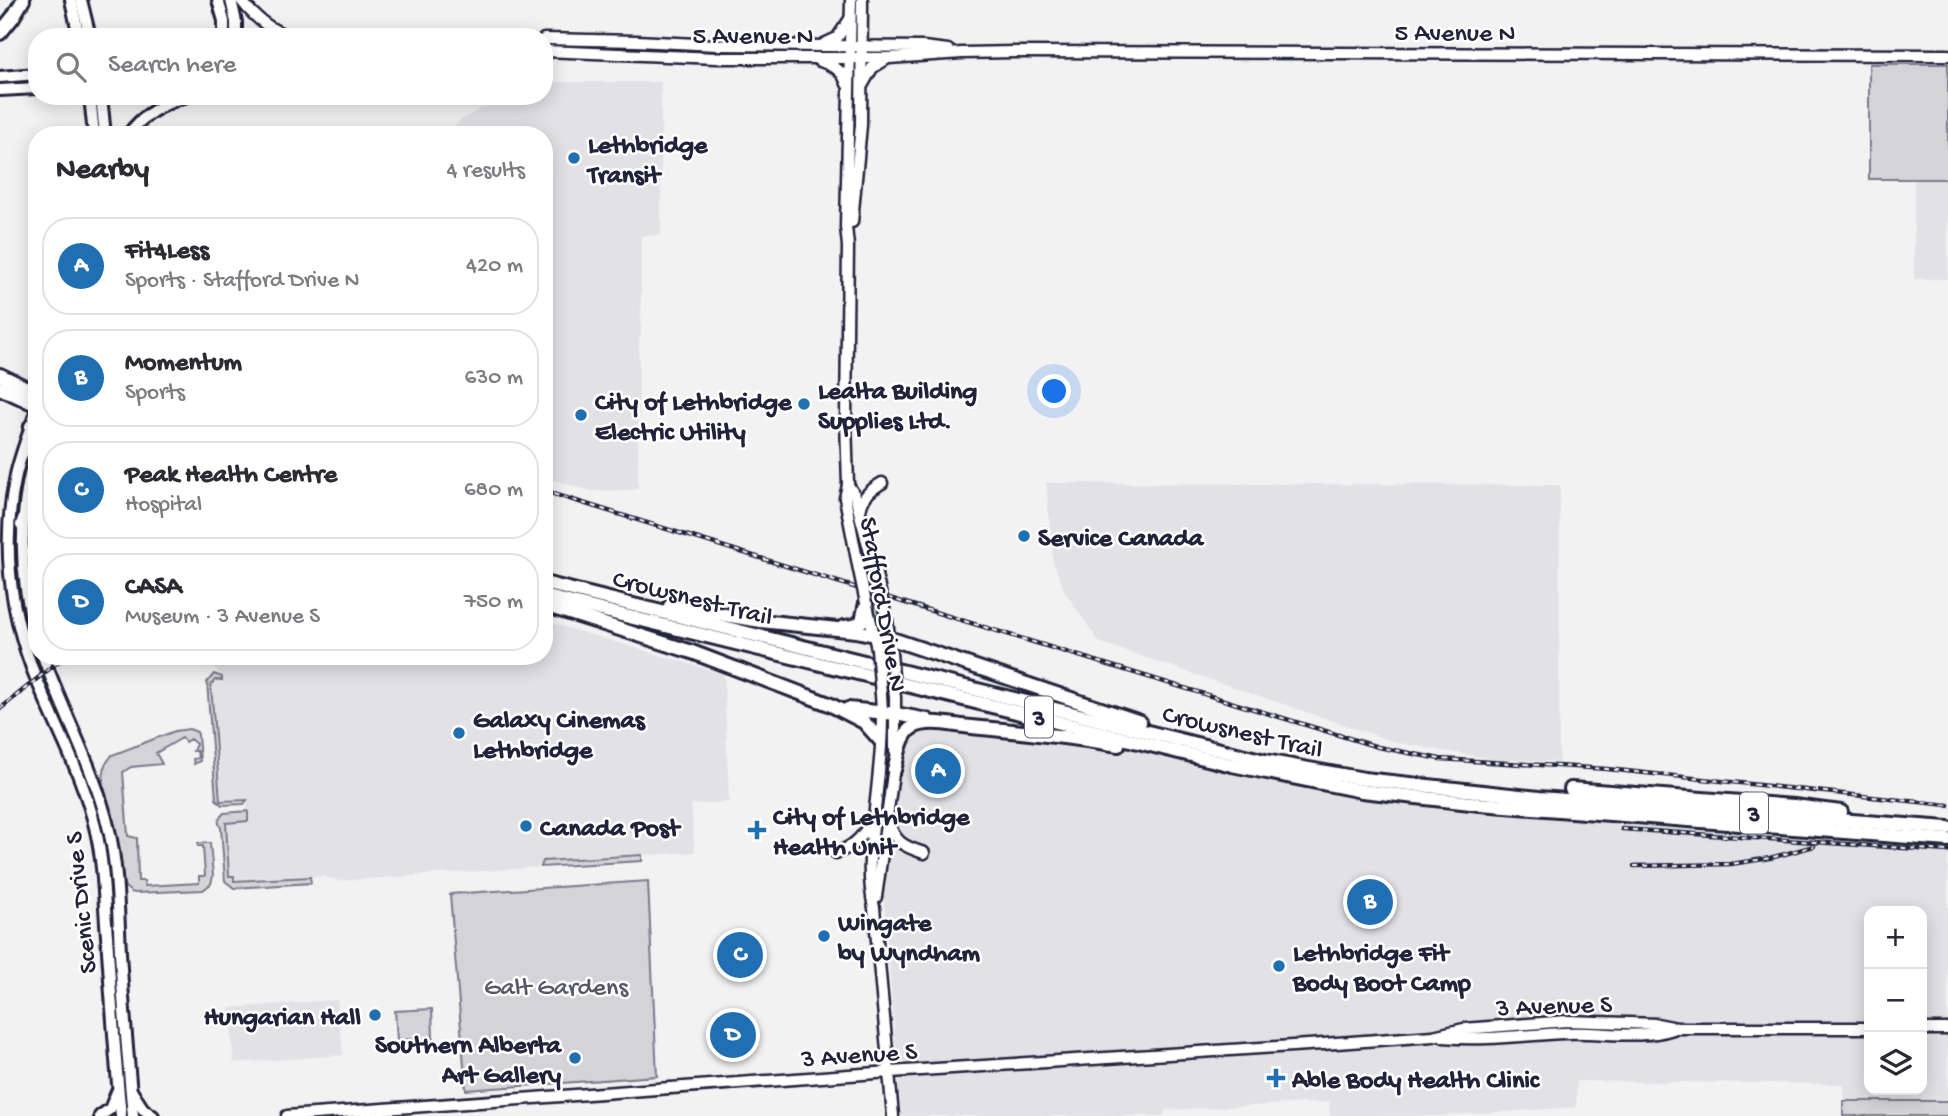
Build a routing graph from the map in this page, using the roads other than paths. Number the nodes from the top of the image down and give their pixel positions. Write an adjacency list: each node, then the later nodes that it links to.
1 (23, 0): 17 (highway)
2 (71, 0): 11 (main road)
3 (81, 0): 12 (main road)
4 (89, 0): 13 (main road)
5 (218, 0): 14 (main road)
6 (231, 0): 15 (main road)
7 (241, 0): 16 (main road)
8 (851, 0): 10 (main road, Stafford Drive N)
9 (862, 0): 20 (main road, Stafford Drive N)
10 (851, 18): 19 (main road); 20 (main road, Stafford Drive N)
11 (77, 28)
12 (89, 28)
13 (90, 28)
14 (224, 28)
15 (236, 28)
16 (270, 28)
17 (0, 33)
18 (553, 39): 19 (main road, 5 Avenue N)
19 (817, 46): 20 (main road, 5 Avenue N)
20 (856, 46): 22 (main road, 5 Avenue N); 25 (main road, Stafford Drive N)
21 (553, 51): 24 (main road, 5 Avenue N)
22 (962, 53): 23 (main road, 5 Avenue N); 26 (main road, 5 Avenue N)
23 (1948, 54)
24 (811, 57): 25 (main road, 5 Avenue N); 32 (main road)
25 (855, 58): 26 (main road, 5 Avenue N); 30 (main road, Stafford Drive N); 32 (main road, Stafford Drive N)
26 (889, 58): 30 (main road)
27 (28, 75): 28 (main road)
28 (0, 77)
29 (28, 88): 31 (main road)
30 (861, 88): 39 (main road, Stafford Drive N)
31 (0, 90)
32 (850, 93): 39 (main road, Stafford Drive N)
33 (96, 105): 36 (main road)
34 (98, 105): 37 (main road)
35 (163, 105): 38 (main road)
36 (94, 126)
37 (103, 126)
38 (135, 126)
39 (848, 246): 47 (main road, Stafford Drive N)
40 (0, 375): 42 (highway)
41 (0, 388): 43 (highway)
42 (28, 389)
43 (28, 402)
44 (28, 435): 60 (main road, Scenic Drive S)
45 (28, 481): 50 (main road)
46 (882, 482): 49 (main road)
47 (848, 485): 49 (main road, Stafford Drive N); 56 (main road, Stafford Drive N, bridge)
48 (28, 508): 50 (highway)
49 (859, 515): 59 (main road, Stafford Drive N, bridge)
50 (22, 525): 54 (main road)
51 (553, 584): 57 (highway)
52 (553, 584): 68 (highway, Crowsnest Trail / 3)
53 (553, 598): 69 (highway, Crowsnest Trail / 3)
54 (28, 606)
55 (553, 608): 63 (highway)
56 (866, 611): 57 (highway); 58 (main road, Stafford Drive N)
57 (837, 628): 58 (highway)
58 (873, 634): 59 (highway); 64 (main road, Stafford Drive N, bridge)
59 (889, 638): 65 (main road, Stafford Drive N, bridge); 68 (highway)
60 (28, 655)
61 (32, 665): 86 (main road, Scenic Drive S)
62 (47, 665): 87 (main road, Scenic Drive S)
63 (829, 704): 64 (highway); 67 (highway)
64 (882, 712): 65 (highway); 67 (main road, Stafford Drive N)
65 (897, 714): 66 (highway); 70 (main road, Stafford Drive N)
66 (954, 725): 69 (highway); 70 (highway)
67 (880, 740): 75 (main road, Stafford Drive N)
68 (1209, 747): 72 (highway, Crowsnest Trail / 3)
69 (1232, 765): 72 (highway, Crowsnest Trail / 3)
70 (894, 770): 74 (main road, Stafford Drive N)
71 (1571, 789): 76 (highway)
72 (1539, 804): 73 (highway, Crowsnest Trail / 3)
73 (1584, 807): 76 (highway, Crowsnest Trail / 3); 78 (highway, Crowsnest Trail / 3)
74 (887, 811): 80 (main road); 81 (main road, Stafford Drive N)
75 (875, 813): 79 (main road); 81 (main road, Stafford Drive N)
76 (1924, 826): 77 (highway, Crowsnest Trail / 3)
77 (1948, 828)
78 (1948, 840)
79 (836, 853)
80 (924, 853)
81 (874, 856): 85 (main road)
82 (1864, 1028): 85 (main road, 3 Avenue S)
83 (1927, 1028): 84 (main road)
84 (1948, 1029)
85 (890, 1072): 92 (main road, 3 Avenue S); 93 (main road)
86 (118, 1083): 88 (main road); 89 (main road, Scenic Drive S)
87 (130, 1089): 90 (main road, Scenic Drive S); 91 (main road)
88 (100, 1116)
89 (121, 1116)
90 (132, 1116)
91 (153, 1116)
92 (287, 1116)
93 (893, 1116)

